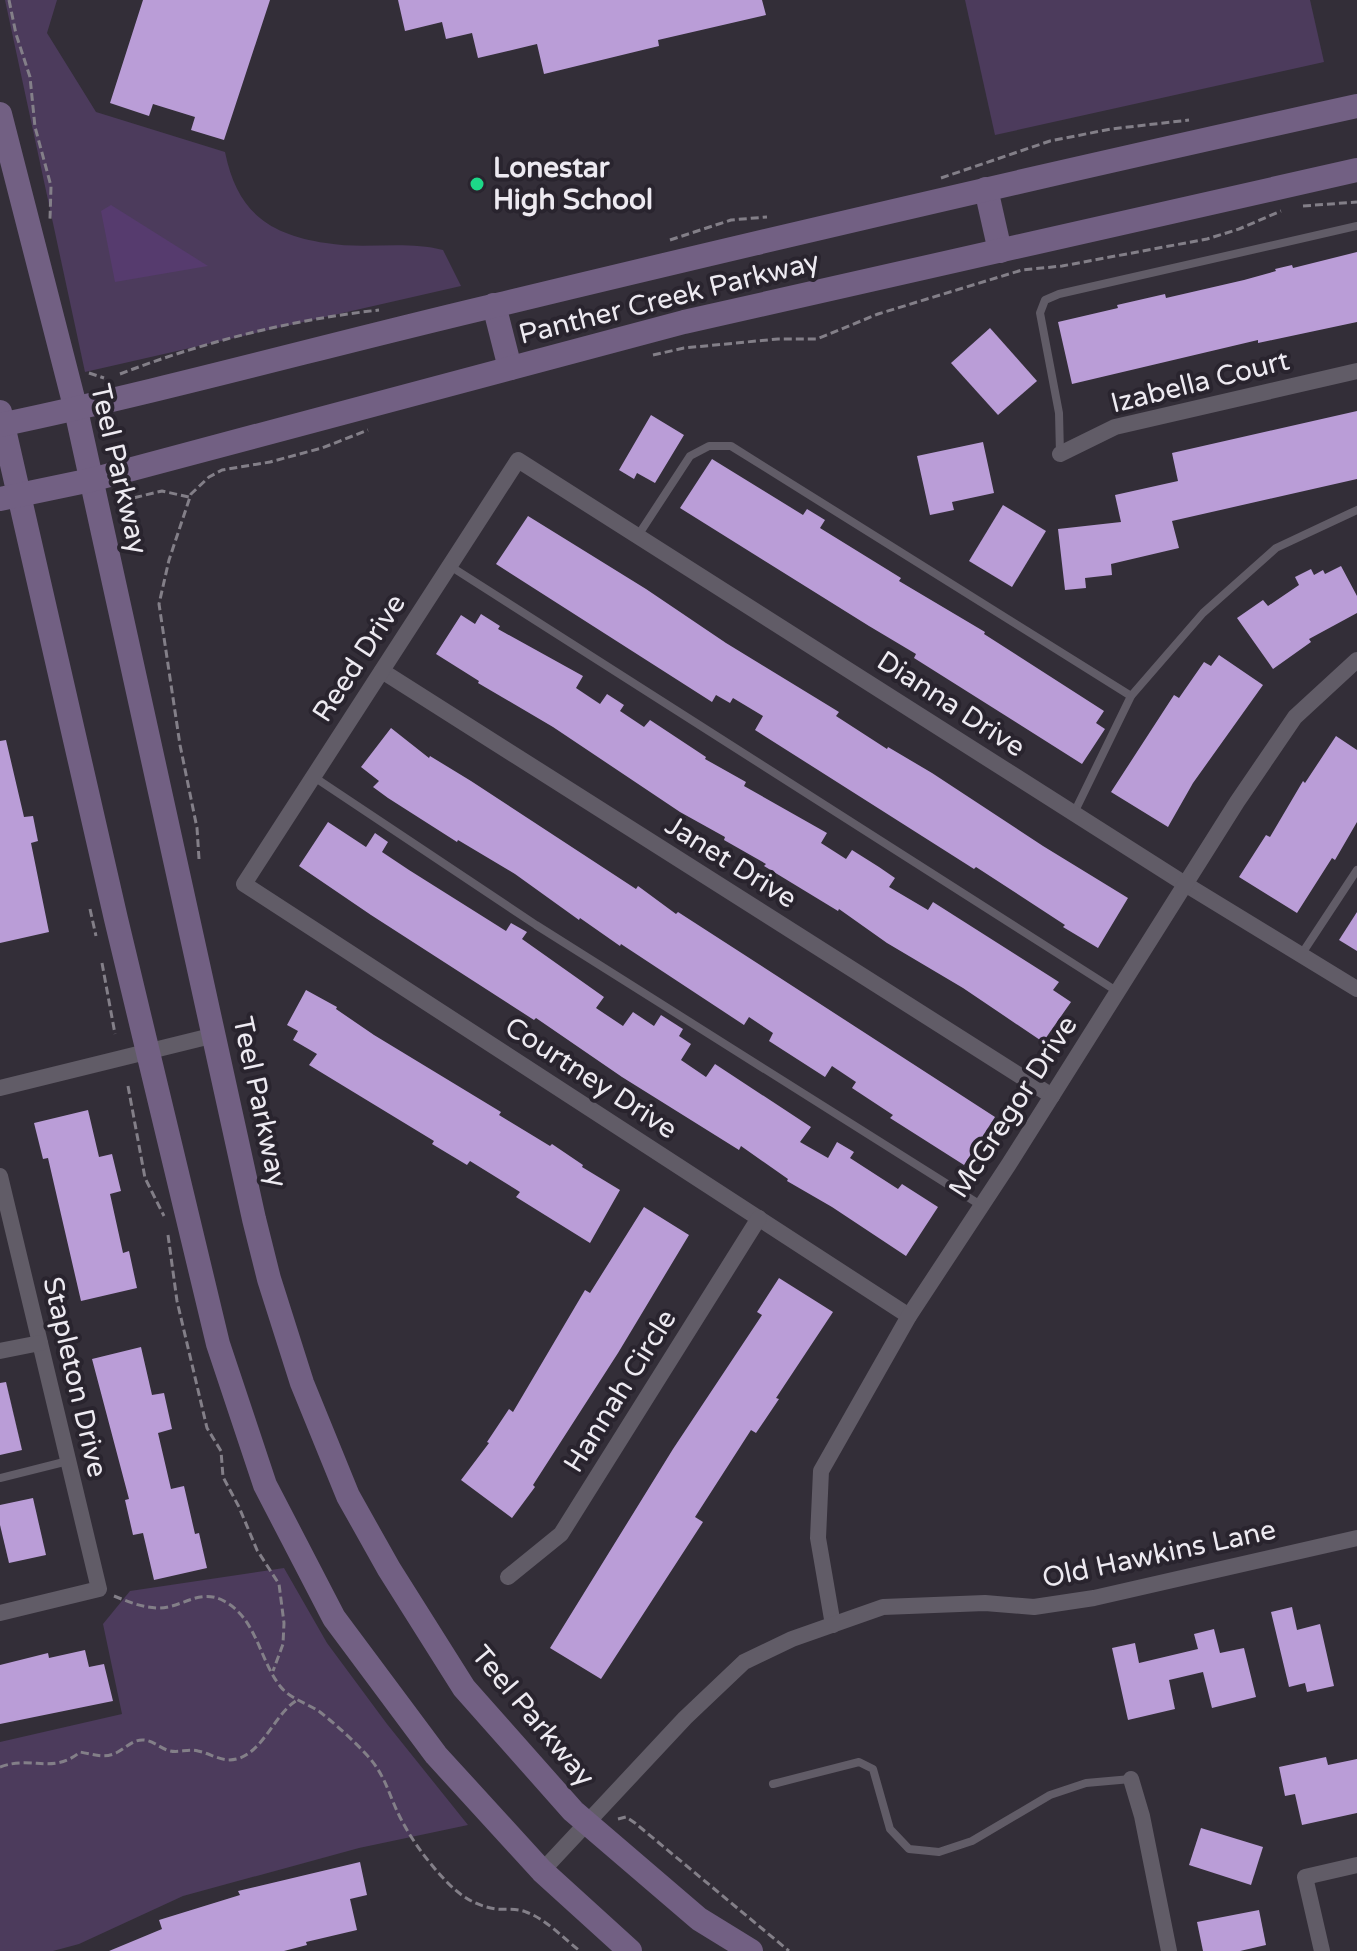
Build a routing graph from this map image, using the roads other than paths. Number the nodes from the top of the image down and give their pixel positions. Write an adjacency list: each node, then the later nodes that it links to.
1 (1357, 106): 4 (main road, Panther Creek Parkway)
2 (0, 114): 10 (main road, Teel Parkway)
3 (1357, 170): 6 (main road, Panther Creek Parkway)
4 (986, 189): 6 (main road); 7 (main road, Panther Creek Parkway)
5 (1357, 226): 12 (lane)
6 (1000, 251): 8 (main road, Panther Creek Parkway)
7 (494, 305): 8 (main road); 10 (main road, Panther Creek Parkway)
8 (510, 368): 14 (main road, Panther Creek Parkway)
9 (1357, 371): 12 (street, Izabella Court)
10 (76, 410): 11 (main road, Panther Creek Parkway); 14 (main road, Teel Parkway)
11 (1, 421): 15 (main road)
12 (1060, 454)
13 (518, 460): 17 (street, Dianna Drive); 18 (street, Reed Drive)
14 (91, 480): 15 (main road, Panther Creek Parkway); 30 (main road, Teel Parkway)
15 (10, 497): 31 (main road)
16 (1357, 510): 21 (lane)
17 (639, 534): 21 (lane); 23 (street, Dianna Drive)
18 (450, 566): 20 (street, Reed Drive); 29 (lane)
19 (1357, 660): 26 (street, McGregor Drive)
20 (382, 671): 22 (street, Reed Drive); 33 (street, Janet Drive)
21 (1131, 696): 23 (lane)
22 (314, 777): 25 (street, Reed Drive); 35 (lane)
23 (1074, 813): 26 (street, Dianna Drive)
24 (1357, 870): 27 (lane)
25 (244, 884): 37 (street, Courtney Drive)
26 (1185, 884): 27 (street, Dianna Drive); 29 (street, McGregor Drive)
27 (1301, 955): 28 (street, Dianna Drive)
28 (1357, 989)
29 (1118, 992): 33 (street, McGregor Drive)
30 (215, 1035): 31 (street); 49 (main road, Teel Parkway)
31 (148, 1051): 32 (street); 51 (main road)
32 (0, 1088)
33 (1052, 1096): 35 (street, McGregor Drive)
34 (0, 1176): 36 (street, Stapleton Drive)
35 (982, 1206): 38 (street, McGregor Drive)
36 (5, 1218): 39 (street, Stapleton Drive)
37 (759, 1218): 38 (street, Courtney Drive); 44 (street, Hannah Circle)
38 (909, 1316): 46 (street, McGregor Drive)
39 (40, 1343): 40 (street); 41 (street, Stapleton Drive)
40 (0, 1351)
41 (68, 1461): 42 (lane); 45 (street, Stapleton Drive)
42 (0, 1478)
43 (1357, 1538): 46 (street, Old Hawkins Lane)
44 (508, 1577)
45 (0, 1613)
46 (833, 1625): 49 (street, Old Hawkins Lane)
47 (1131, 1779): 48 (lane); 54 (street)
48 (773, 1784)
49 (587, 1824): 51 (street, Old Hawkins Lane); 53 (main road, Teel Parkway)
50 (1357, 1865): 55 (street)
51 (542, 1871): 52 (main road)
52 (630, 1951)
53 (751, 1951)
54 (1169, 1951)
55 (1322, 1951)

